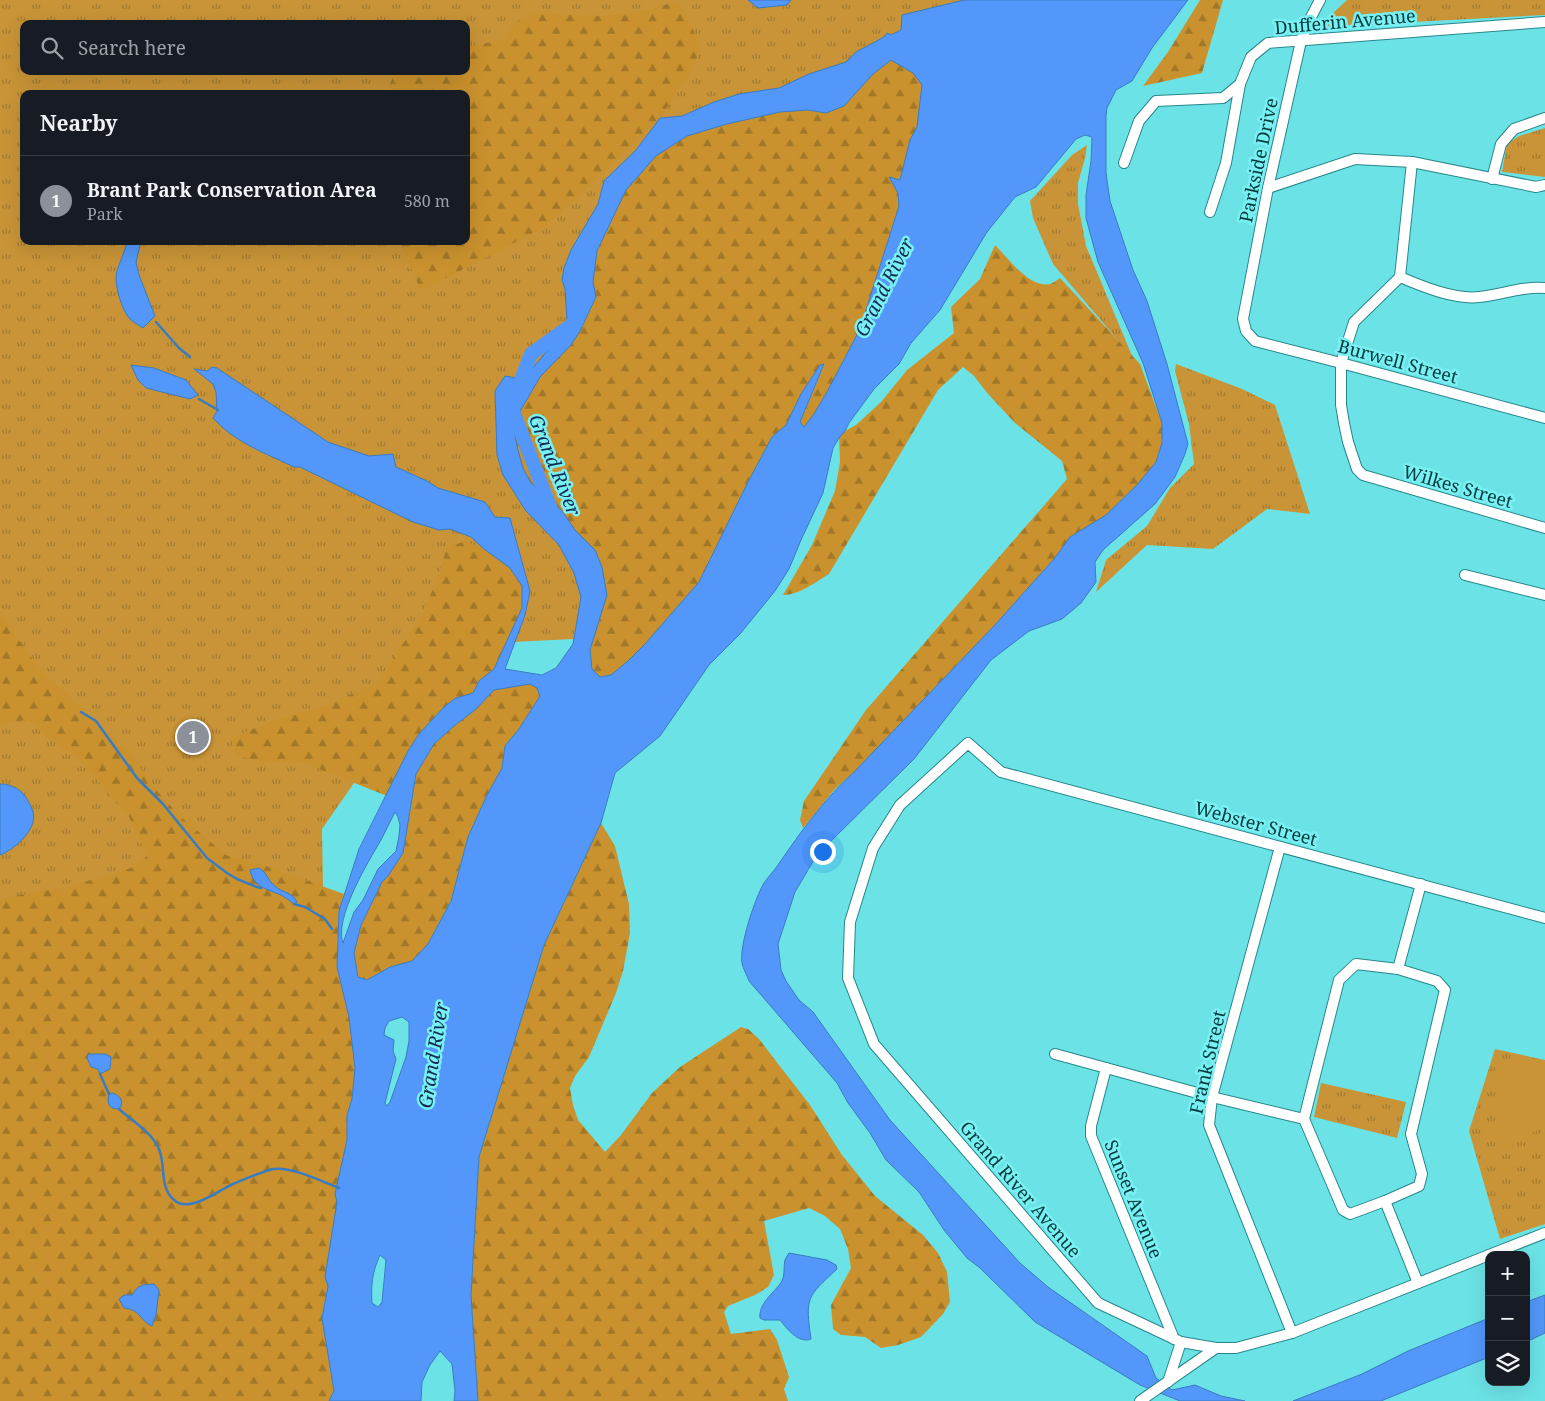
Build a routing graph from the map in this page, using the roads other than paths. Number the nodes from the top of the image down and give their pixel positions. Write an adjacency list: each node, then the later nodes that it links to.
1 (1320, 0): 3 (street, Parkside Drive)
2 (1545, 22): 3 (street, Dufferin Avenue)
3 (1301, 41): 4 (street, Dufferin Avenue); 10 (street, Parkside Drive)
4 (1240, 84): 7 (street); 11 (street, Dufferin Avenue)
5 (1545, 118): 8 (street)
6 (1412, 162): 8 (street); 10 (street); 12 (street)
7 (1124, 163)
8 (1492, 179): 9 (street)
9 (1545, 185)
10 (1268, 188): 14 (street, Parkside Drive)
11 (1210, 212)
12 (1400, 277): 13 (street); 15 (street)
13 (1545, 288)
14 (1246, 332): 15 (street, Burwell Street)
15 (1342, 362): 16 (street, Burwell Street); 17 (street, Wilkes Street)
16 (1545, 418)
17 (1545, 528)
18 (1465, 575): 19 (street)
19 (1545, 595)
20 (968, 743): 21 (street, Webster Street); 35 (street, Grand River Avenue)
21 (1280, 846): 22 (street, Webster Street); 27 (street, Frank Street)
22 (1422, 884): 23 (street, Webster Street); 24 (street)
23 (1545, 918)
24 (1398, 969): 28 (street); 29 (street)
25 (1055, 1054): 26 (street)
26 (1106, 1068): 27 (street); 35 (street, Sunset Avenue)
27 (1212, 1096): 28 (street); 34 (street, Frank Street)
28 (1304, 1119): 29 (street)
29 (1385, 1202): 33 (street)
30 (1545, 1233): 31 (street, Grand River Avenue)
31 (1499, 1251)
32 (1485, 1257): 33 (street, Grand River Avenue)
33 (1418, 1283): 34 (street, Grand River Avenue)
34 (1292, 1334): 36 (street, Grand River Avenue)
35 (1177, 1340): 36 (street, Grand River Avenue); 37 (street)
36 (1216, 1348): 37 (street)
37 (1168, 1382): 38 (street)
38 (1144, 1398)

